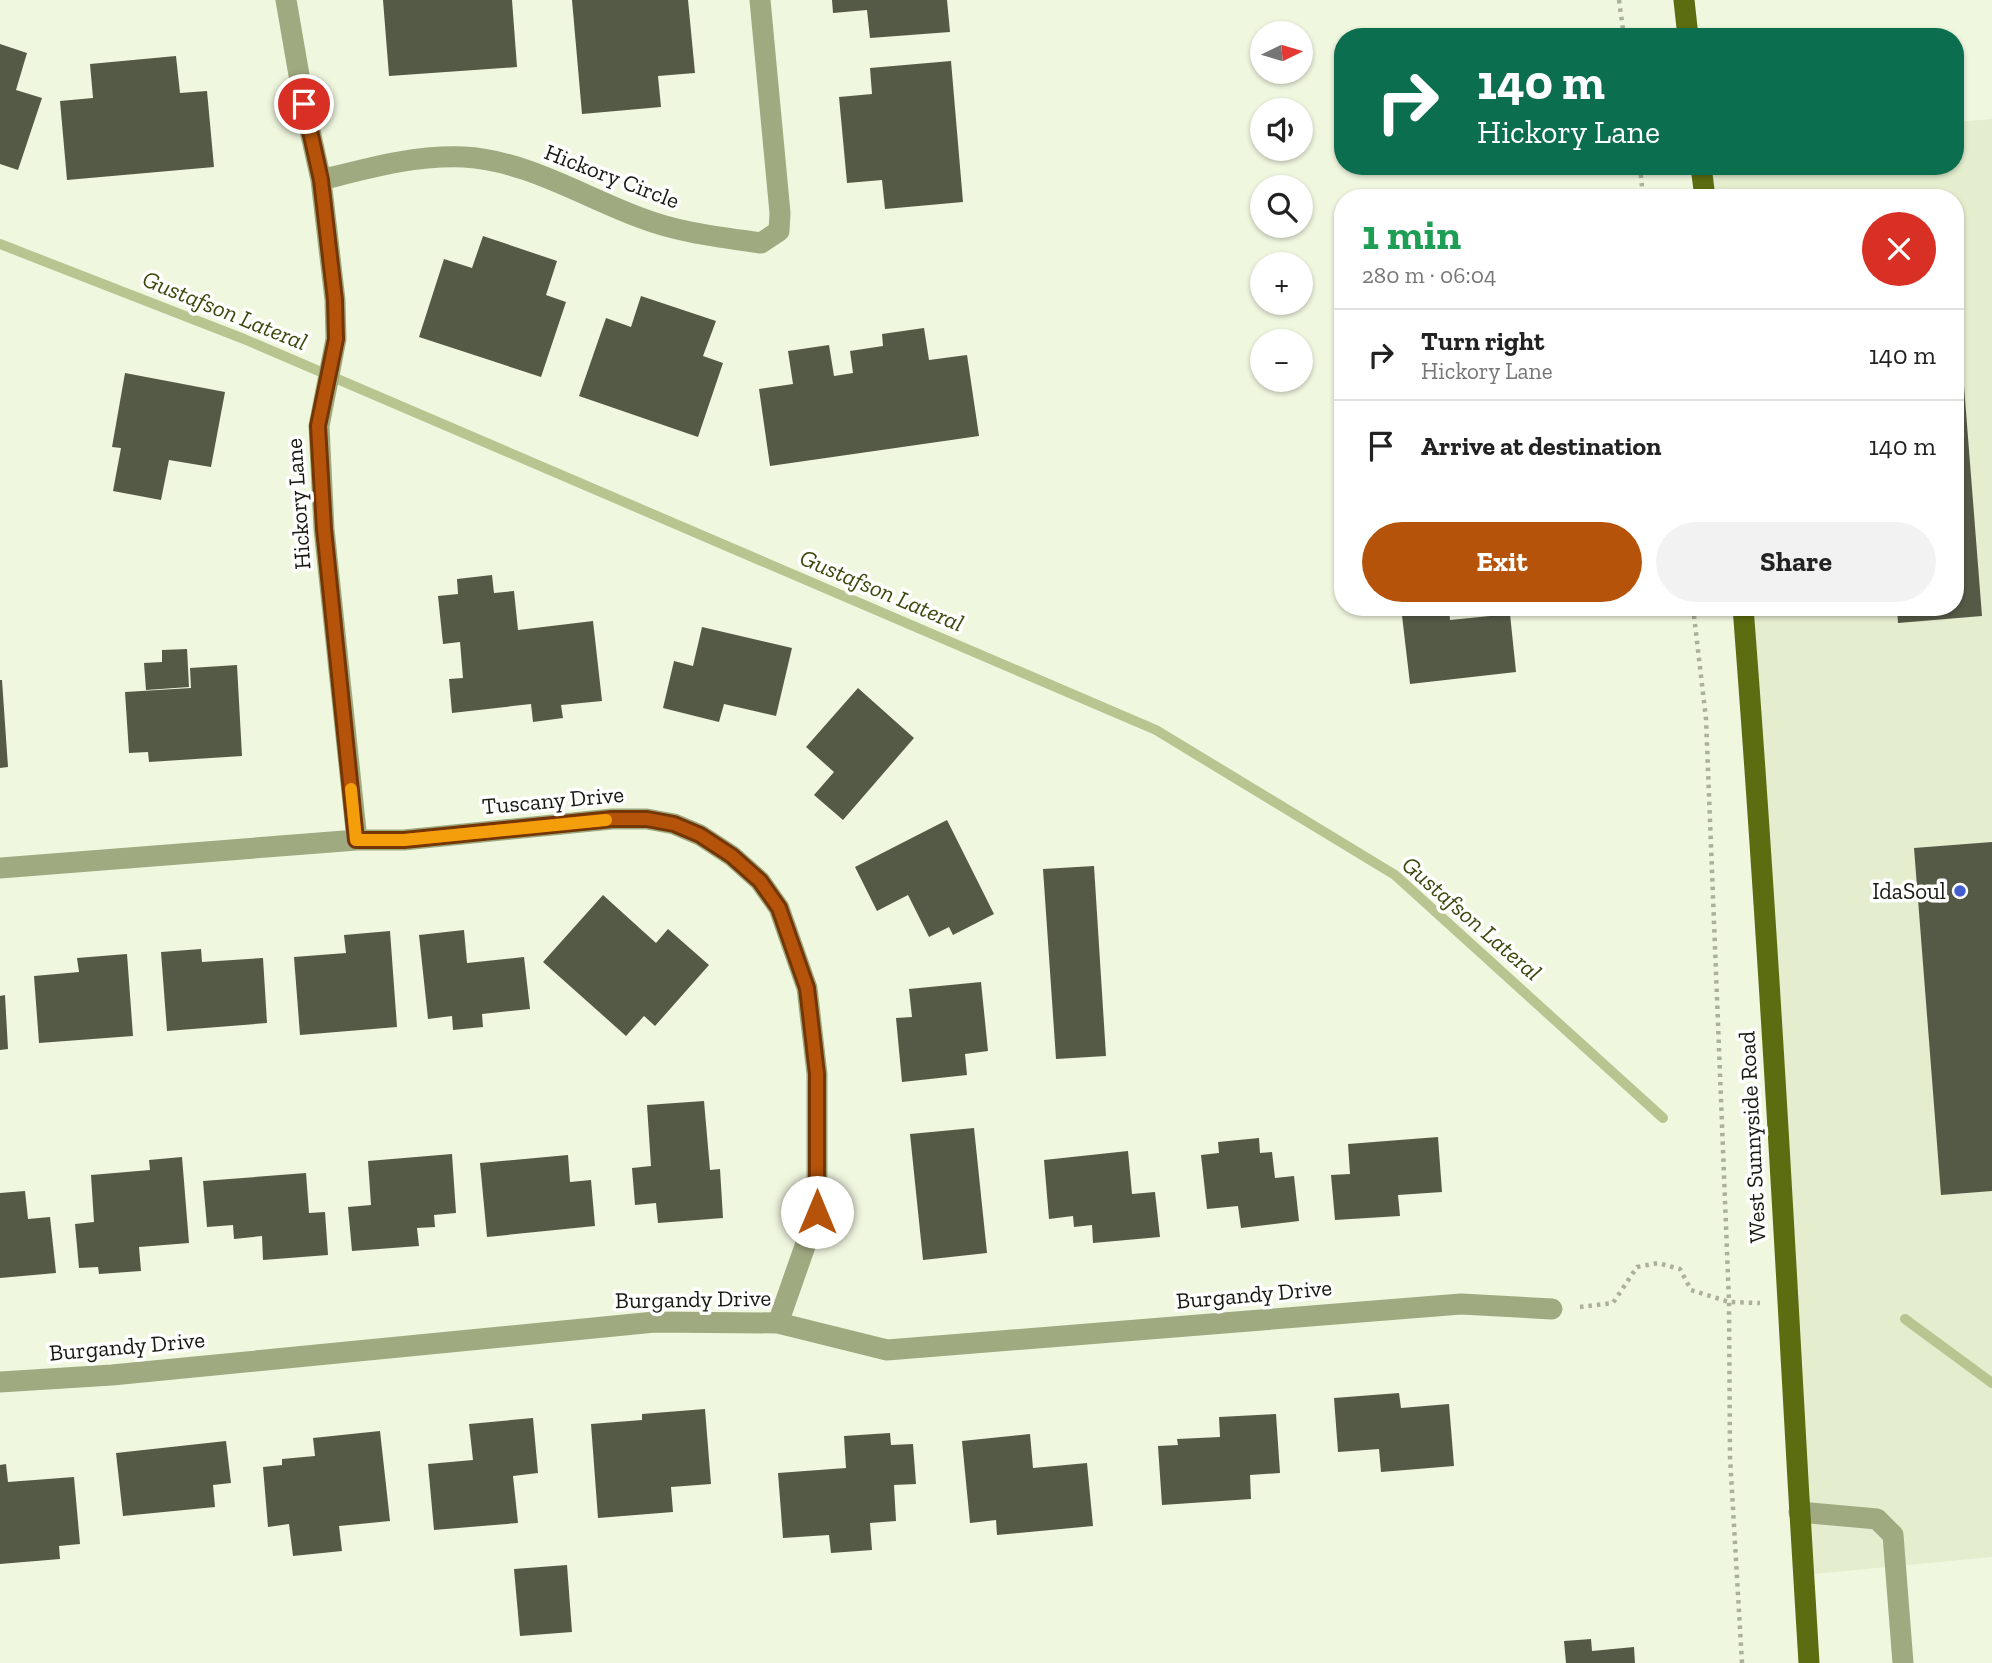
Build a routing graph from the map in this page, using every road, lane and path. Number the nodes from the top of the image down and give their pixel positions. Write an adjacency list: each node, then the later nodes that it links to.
1 (286, 0): 7 (street, Hickory Lane)
2 (760, 0): 7 (street, Hickory Circle)
3 (1619, 0): 5 (path)
4 (1684, 0): 6 (main road)
5 (1623, 28)
6 (1687, 28)
7 (321, 180): 10 (street, Hickory Lane)
8 (1694, 616): 12 (path)
9 (1744, 616): 13 (main road, West Sunnyside Road)
10 (356, 840): 11 (street, Tuscany Drive); 15 (street, Tuscany Drive)
11 (0, 868)
12 (1729, 1302): 13 (path); 14 (path); 18 (path)
13 (1788, 1303): 17 (main road, West Sunnyside Road)
14 (1552, 1309): 15 (street, Burgandy Drive)
15 (778, 1323): 16 (street, Burgandy Drive)
16 (0, 1382)
17 (1799, 1512): 19 (main road, West Sunnyside Road); 20 (street)
18 (1742, 1663)
19 (1809, 1663)
20 (1903, 1663)

